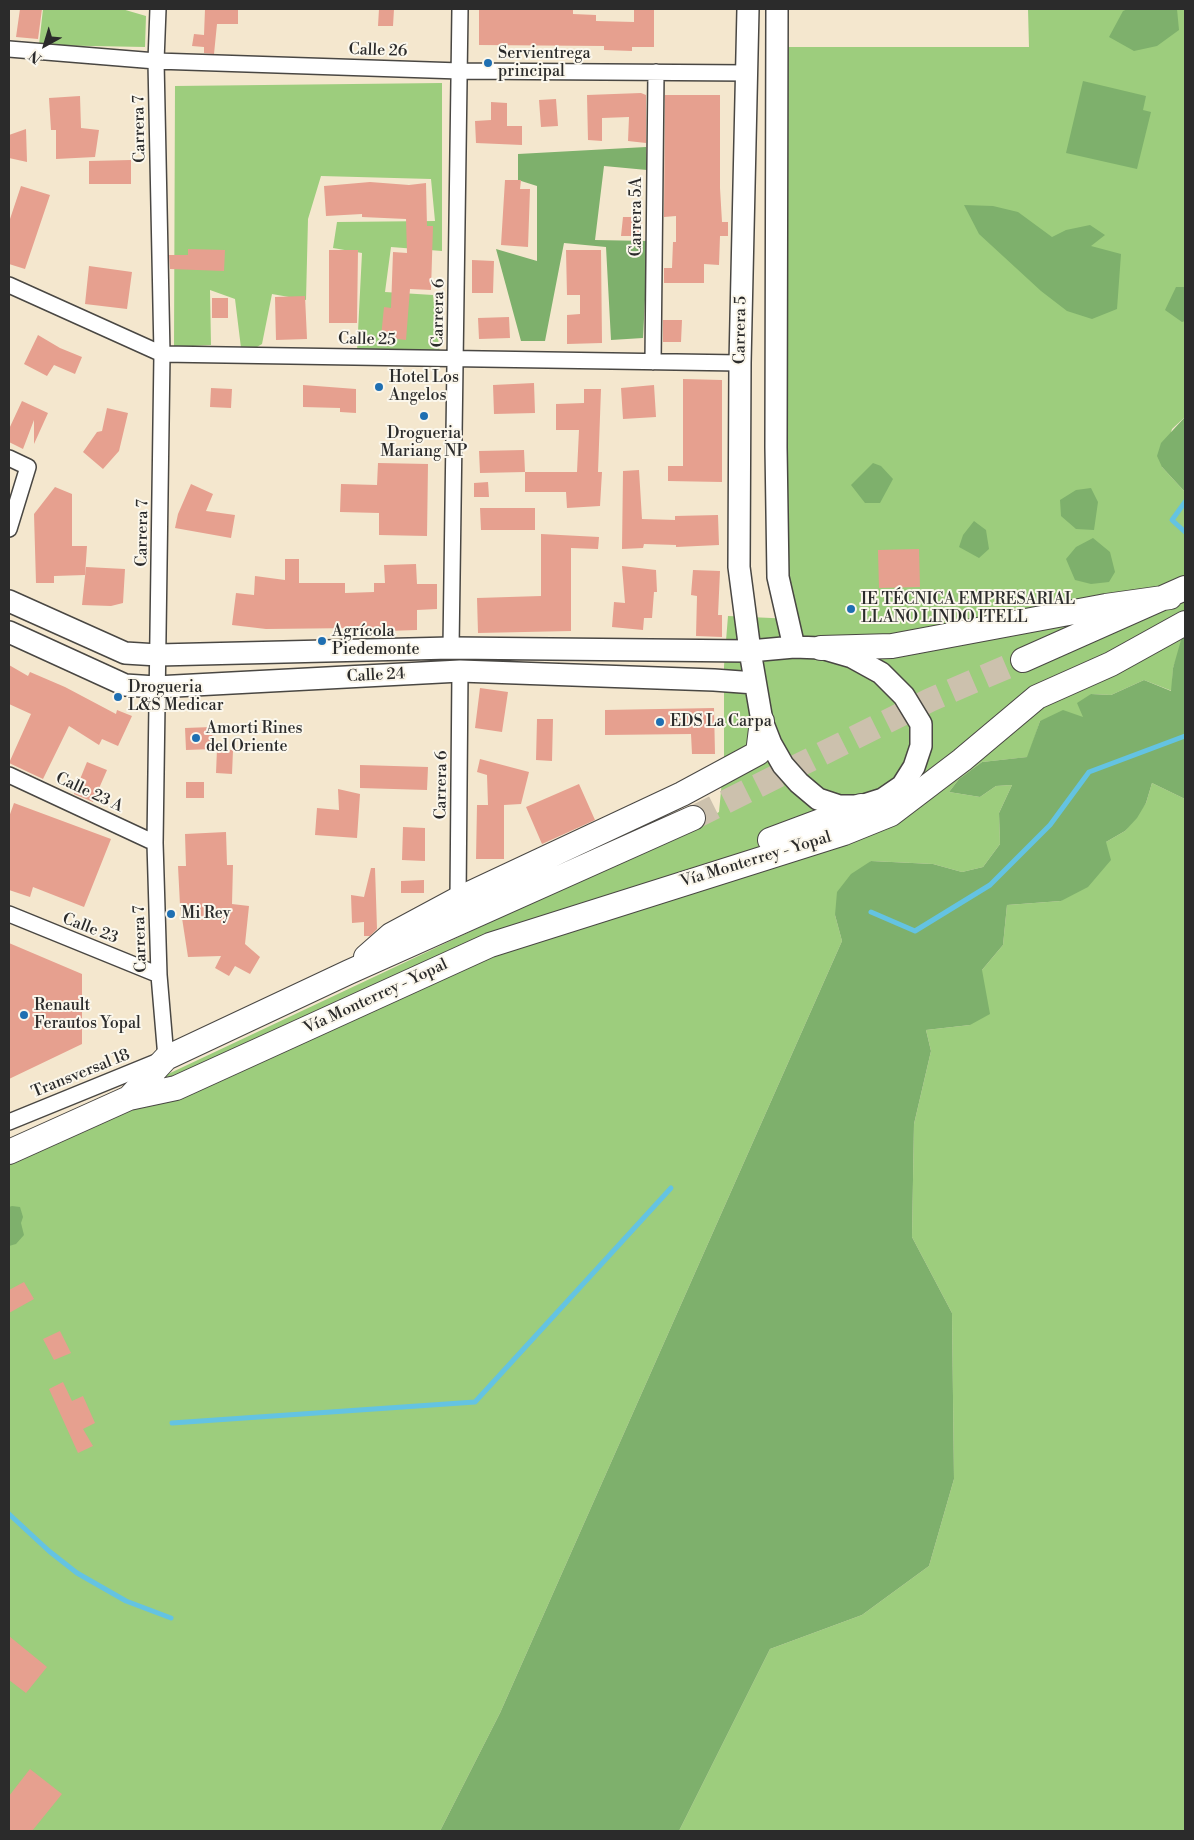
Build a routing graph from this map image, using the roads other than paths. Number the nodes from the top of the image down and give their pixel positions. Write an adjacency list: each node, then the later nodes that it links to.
1 (158, 9): 6 (street, Carrera 7)
2 (460, 9): 7 (street, Carrera 6)
3 (748, 9): 9 (main road, Carrera 5)
4 (778, 9): 21 (main road)
5 (9, 50): 6 (street, Calle 26)
6 (156, 61): 7 (street, Calle 26); 11 (street, Carrera 7)
7 (460, 71): 8 (street, Calle 26); 12 (street, Carrera 6)
8 (656, 72): 9 (street, Calle 26); 13 (street, Carrera 5A)
9 (748, 73): 14 (main road, Carrera 5)
10 (9, 285): 11 (street, Calle 25)
11 (162, 354): 12 (street, Calle 25); 25 (street, Carrera 7)
12 (455, 359): 13 (street, Calle 25); 22 (street, Carrera 6)
13 (654, 362): 14 (street, Calle 25)
14 (740, 363): 24 (main road, Carrera 5)
15 (9, 458): 16 (street)
16 (9, 529)
17 (1180, 591): 23 (main road); 26 (main road)
18 (9, 601): 25 (main road, Calle 24)
19 (1185, 623): 30 (main road, Vía Monterrey - Yopal)
20 (9, 632): 29 (main road, Calle 24)
21 (794, 647): 23 (main road); 24 (main road)
22 (451, 648): 24 (main road, Calle 24); 25 (main road, Calle 24)
23 (821, 648): 33 (main road)
24 (750, 651): 28 (main road)
25 (158, 655): 29 (street, Carrera 7)
26 (1023, 660)
27 (460, 671): 28 (main road, Calle 24); 29 (main road, Calle 24); 37 (street, Carrera 6)
28 (755, 683): 31 (main road)
29 (156, 687): 36 (street, Carrera 7)
30 (1037, 697): 33 (main road); 39 (main road, Vía Monterrey - Yopal)
31 (762, 721): 34 (main road); 37 (main road)
32 (9, 775): 36 (street, Calle 23 A)
33 (902, 786): 34 (main road)
34 (862, 806): 39 (main road)
35 (693, 818): 40 (main road, Vía Monterrey - Yopal)
36 (155, 842): 41 (street, Carrera 7)
37 (458, 899): 40 (main road)
38 (9, 914): 41 (street, Calle 23)
39 (490, 944): 43 (main road, Vía Monterrey - Yopal)
40 (348, 972): 42 (main road, Vía Monterrey - Yopal)
41 (159, 975): 42 (street, Carrera 7)
42 (166, 1058): 43 (main road, Vía Monterrey - Yopal); 44 (street, Transversal 18)
43 (129, 1098): 45 (main road)
44 (9, 1122)
45 (9, 1152)

